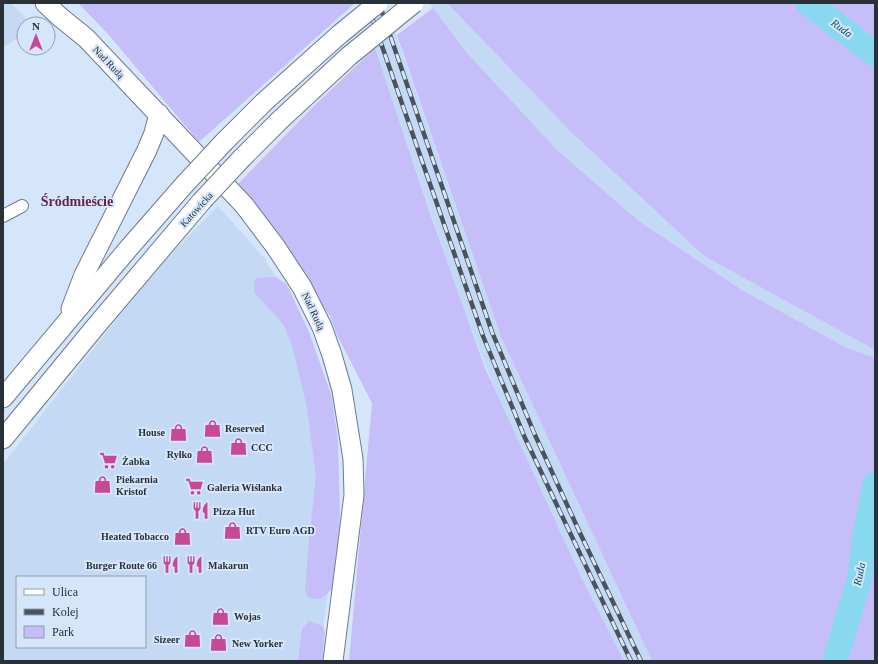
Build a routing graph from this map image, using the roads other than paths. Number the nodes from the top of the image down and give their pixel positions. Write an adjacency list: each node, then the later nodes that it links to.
1 (45, 3): 5 (main road, Nad Rudą)
2 (59, 3): 5 (main road, Nad Rudą)
3 (378, 3): 9 (main road, bridge)
4 (414, 3): 11 (main road, Katowicka, bridge)
5 (86, 38): 6 (main road, Nad Rudą)
6 (159, 114): 9 (main road); 12 (main road, Nad Rudą)
7 (22, 206): 8 (street)
8 (3, 216)
9 (66, 323): 10 (main road)
10 (3, 398)
11 (3, 439)
12 (333, 661)

